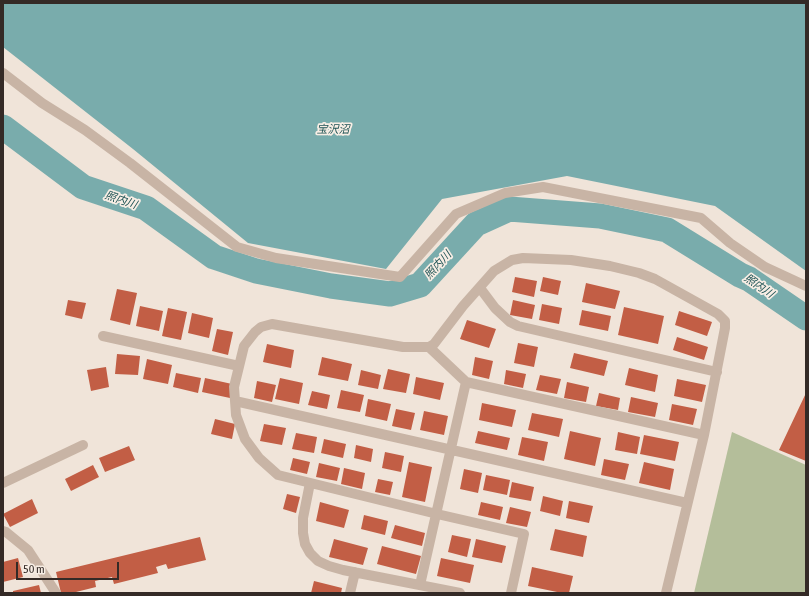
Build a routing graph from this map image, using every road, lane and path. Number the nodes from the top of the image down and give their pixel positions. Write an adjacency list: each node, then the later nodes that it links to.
1 (3, 73): 2 (street)
2 (806, 286)
3 (480, 288): 5 (street); 7 (street); 7 (street)
4 (103, 336): 6 (street)
5 (429, 347): 6 (street); 8 (street)
6 (239, 366): 9 (street)
7 (717, 372): 10 (street)
8 (466, 382): 10 (street); 12 (street)
9 (235, 401): 12 (street); 13 (street)
10 (704, 435): 15 (street)
11 (83, 445): 14 (street)
12 (451, 450): 15 (street); 16 (street)
13 (310, 482): 16 (street); 18 (street)
14 (3, 483)
15 (687, 503): 24 (street)
16 (437, 514): 19 (street); 23 (street)
17 (3, 531): 20 (street)
18 (355, 572): 19 (street); 21 (street)
19 (424, 588): 22 (street)
20 (56, 593)
21 (350, 593)
22 (460, 593)
23 (511, 593)
24 (666, 593)

